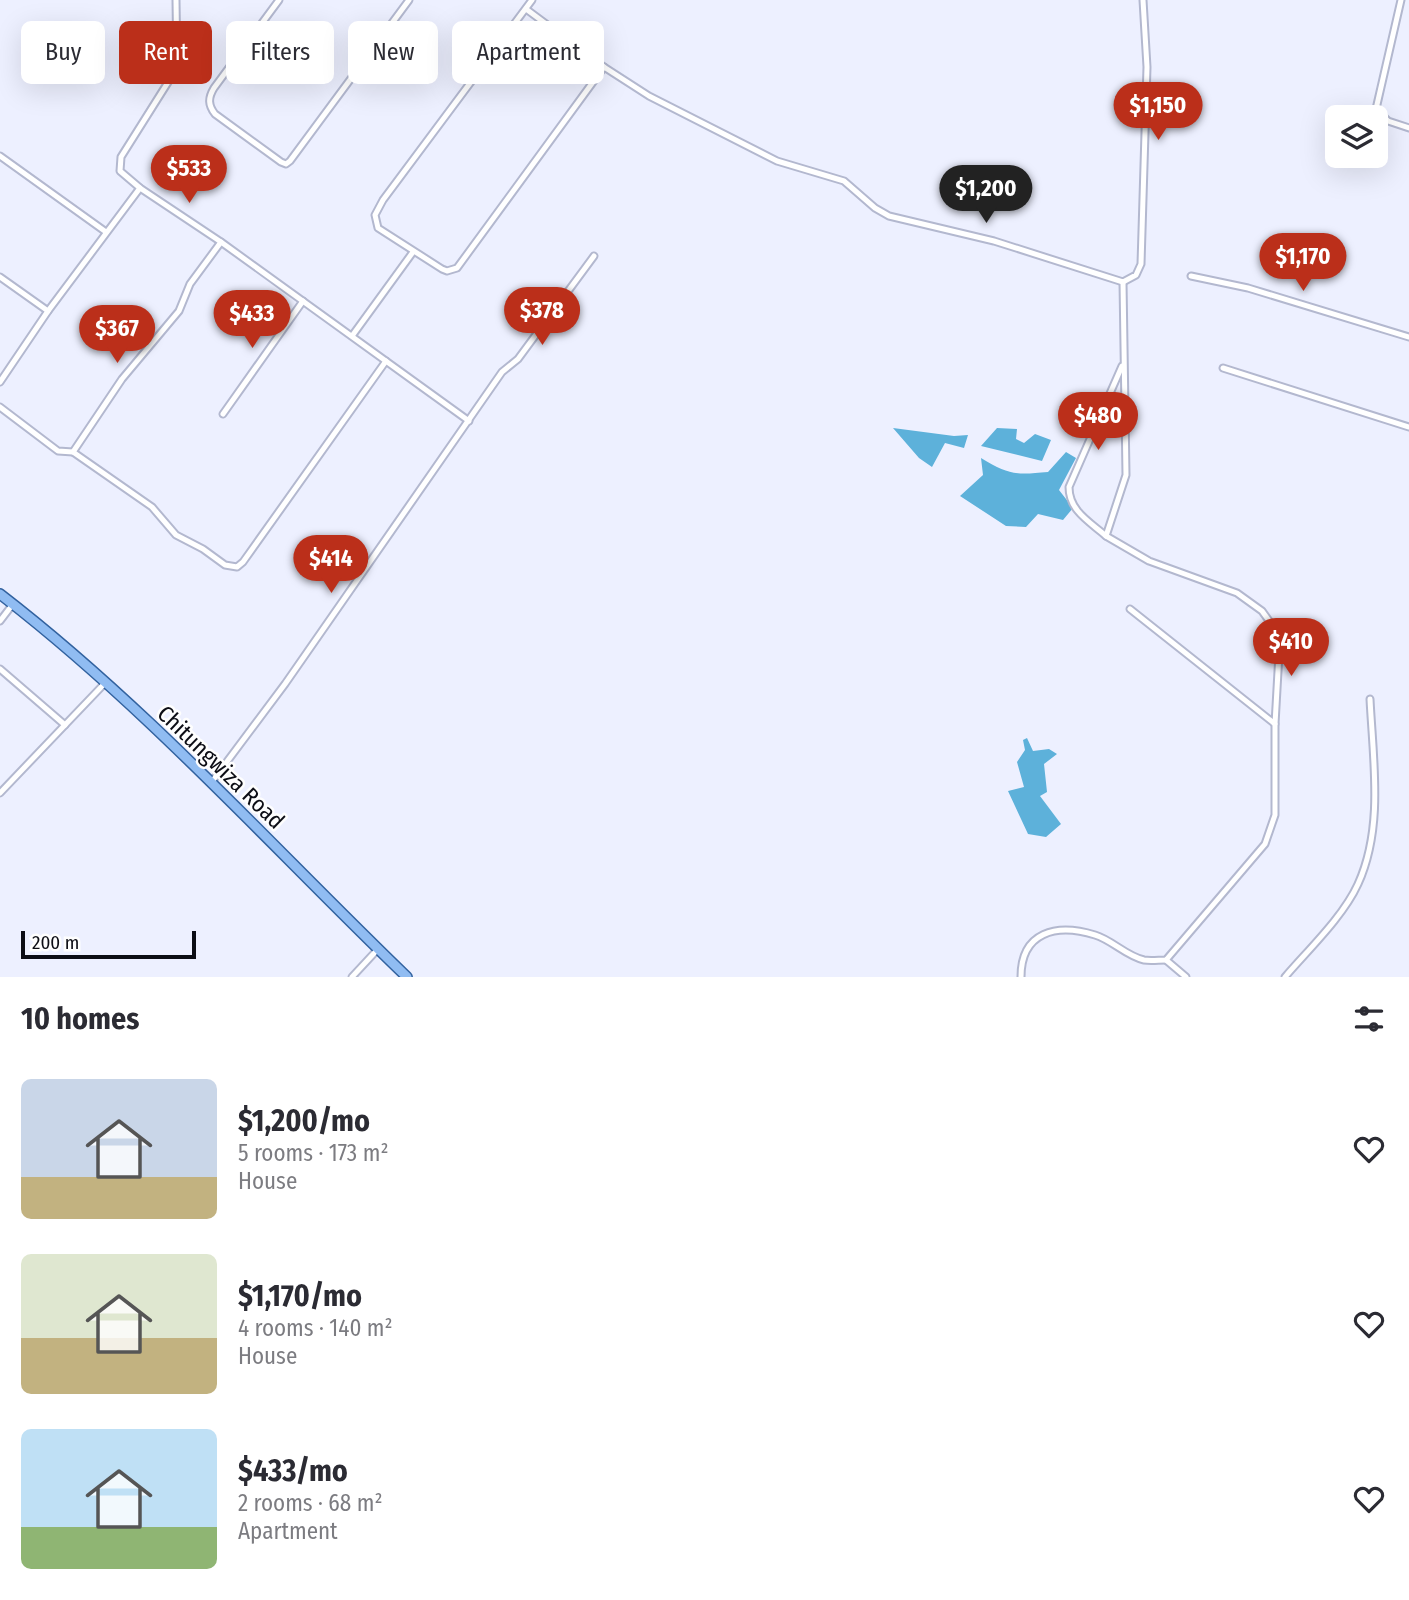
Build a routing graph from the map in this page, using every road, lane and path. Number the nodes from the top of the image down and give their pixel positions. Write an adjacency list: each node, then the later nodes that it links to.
1 (176, 0): 13 (street)
2 (279, 0): 3 (street)
3 (409, 0)
4 (532, 0): 7 (street)
5 (1143, 0): 20 (street)
6 (1401, 0): 11 (street)
7 (526, 9): 8 (street); 16 (street)
8 (542, 21)
9 (604, 67): 20 (street)
10 (592, 84): 16 (street)
11 (1409, 128)
12 (0, 156): 14 (street)
13 (140, 188): 14 (street); 15 (street)
14 (106, 232): 22 (street)
15 (221, 242): 21 (street); 33 (street)
16 (413, 252): 23 (street)
17 (594, 256): 31 (street)
18 (1191, 276): 24 (street)
19 (0, 277): 22 (street)
20 (1123, 282): 26 (street)
21 (303, 301): 23 (street); 30 (street)
22 (48, 311): 28 (street)
23 (352, 336): 25 (street)
24 (1409, 337)
25 (386, 361): 31 (street); 33 (street)
26 (1123, 364): 34 (street); 34 (street)
27 (1223, 368): 32 (street)
28 (0, 382)
29 (0, 407): 33 (street)
30 (223, 414)
31 (469, 421): 44 (street)
32 (1409, 426)
33 (73, 452)
34 (1106, 536): 42 (street)
35 (0, 594): 36 (main road, Chitungwiza Road)
36 (13, 604): 38 (street); 40 (main road, Chitungwiza Road)
37 (1130, 609): 42 (street)
38 (0, 621)
39 (0, 669): 43 (street)
40 (106, 682): 43 (street); 44 (main road, Chitungwiza Road)
41 (1370, 699): 52 (street)
42 (1275, 724): 47 (street)
43 (65, 725): 45 (street)
44 (211, 783): 46 (main road, Chitungwiza Road)
45 (0, 793)
46 (378, 949): 48 (street); 49 (main road, Chitungwiza Road)
47 (1166, 960): 50 (street); 51 (street)
48 (352, 977)
49 (407, 977)
50 (1021, 977)
51 (1186, 977)
52 (1285, 977)

